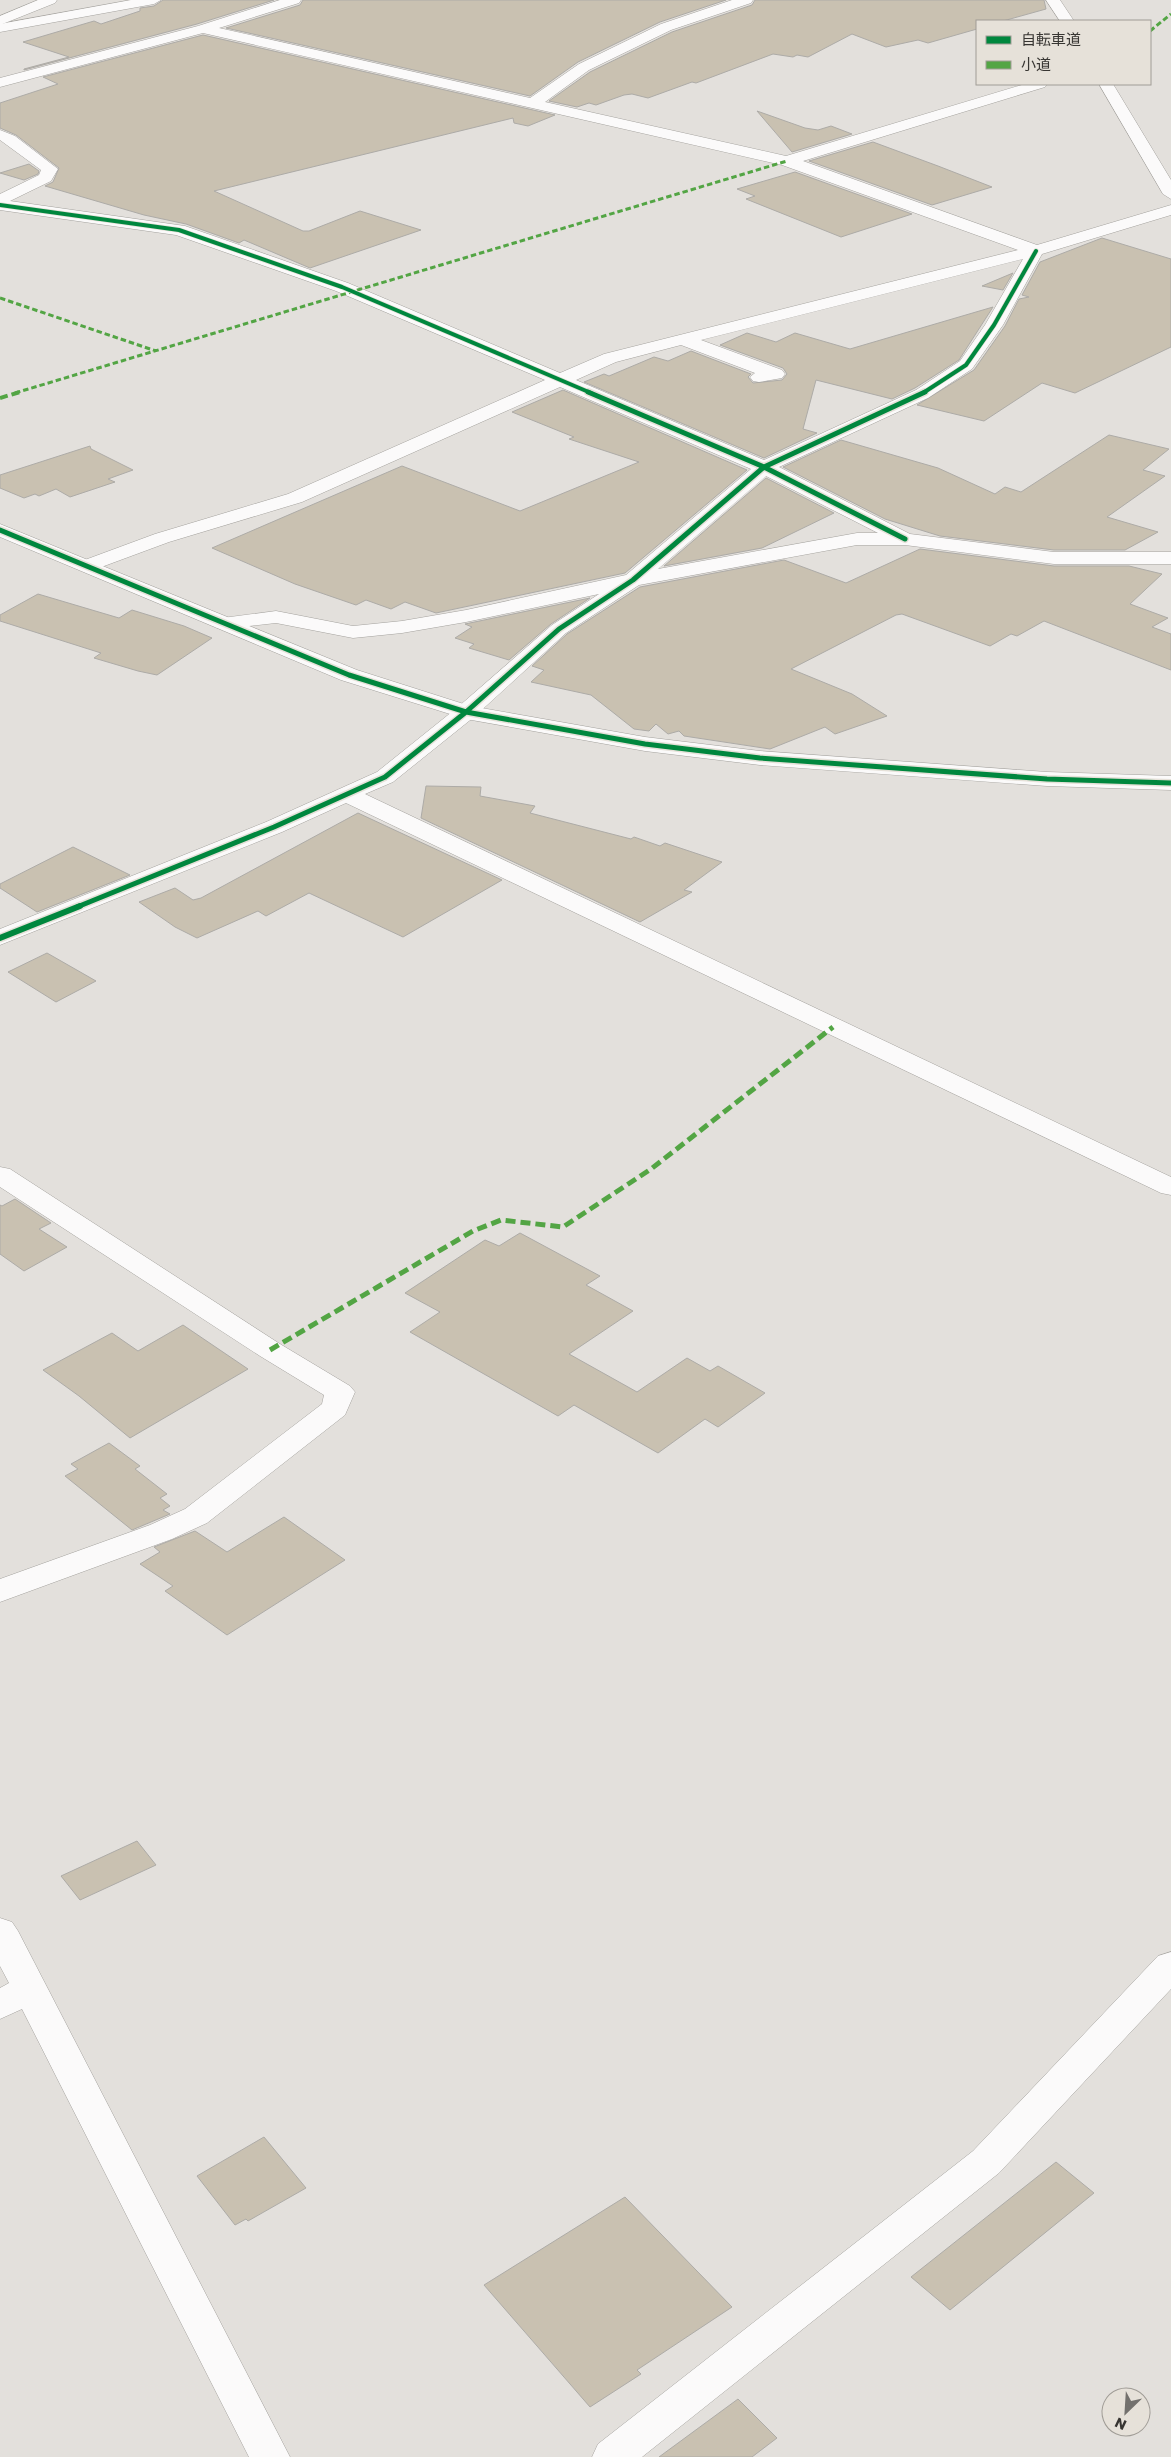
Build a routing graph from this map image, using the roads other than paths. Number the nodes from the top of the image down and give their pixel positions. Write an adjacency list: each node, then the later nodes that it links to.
1 (50, 0): 7 (street)
2 (154, 0): 8 (street)
3 (294, 0): 9 (street)
4 (746, 0): 13 (street)
5 (1052, 0): 6 (street)
6 (1066, 20)
7 (0, 21)
8 (0, 28)
9 (203, 29): 10 (street); 13 (street)
10 (0, 83)
11 (1037, 85): 15 (street)
12 (1107, 85): 16 (street)
13 (532, 104): 15 (street)
14 (0, 135): 17 (street)
15 (787, 161): 20 (street)
16 (1171, 194)
17 (0, 200)
18 (0, 205): 23 (street)
19 (1171, 210): 20 (street)
20 (1036, 251): 21 (street); 24 (street)
21 (683, 340): 22 (street); 23 (street)
22 (759, 377)
23 (559, 380): 24 (street); 28 (street)
24 (764, 467): 26 (street); 29 (street)
25 (0, 530): 28 (street)
26 (905, 539): 27 (street); 29 (street)
27 (1171, 558)
28 (88, 565): 30 (street)
29 (633, 580): 30 (street); 31 (street)
30 (222, 623): 31 (street)
31 (466, 712): 32 (street); 33 (street)
32 (1171, 783)
33 (348, 795): 34 (street); 36 (street)
34 (0, 938)
35 (0, 1175): 37 (street)
36 (1171, 1187)
37 (0, 1591)
38 (0, 1931): 40 (street)
39 (1171, 1966): 42 (street)
40 (15, 1996): 41 (street)
41 (270, 2457)
42 (612, 2457)

